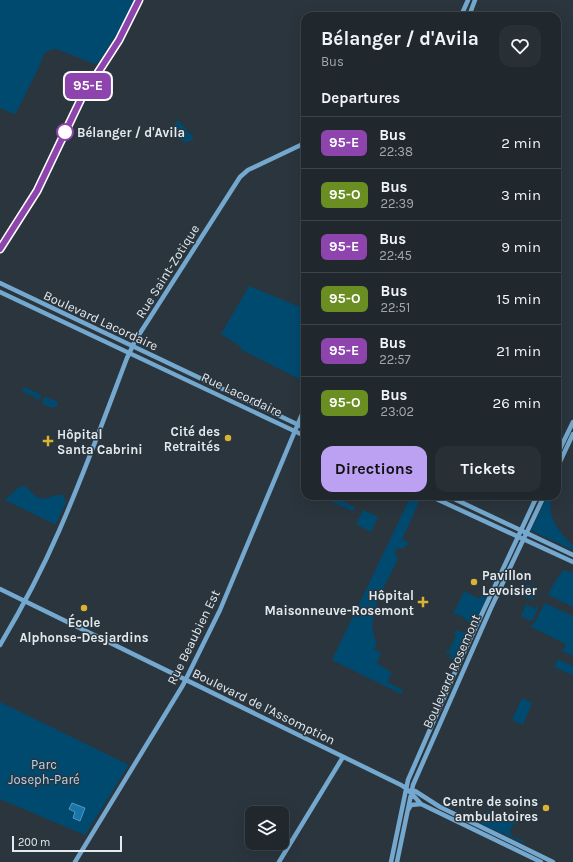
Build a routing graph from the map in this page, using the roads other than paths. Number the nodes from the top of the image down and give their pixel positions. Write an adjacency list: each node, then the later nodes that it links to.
1 (138, 0): 7 (street)
2 (468, 0): 3 (street); 4 (street)
3 (475, 2): 5 (street)
4 (463, 12)
5 (471, 12)
6 (301, 145): 10 (street, Rue Saint-Zotique)
7 (0, 249)
8 (0, 284): 10 (street, Boulevard Lacordaire)
9 (0, 292): 11 (street, Boulevard Lacordaire)
10 (133, 346): 11 (street, Rue Saint-Zotique); 12 (street, Boulevard Lacordaire)
11 (130, 353): 13 (street, Boulevard Lacordaire); 36 (street, Rue Saint-Zotique)
12 (194, 375): 16 (street, Rue Lacordaire)
13 (190, 382): 18 (street, Rue Lacordaire)
14 (301, 417): 16 (street, Rue Beaubien Est)
15 (573, 422): 21 (street)
16 (298, 425): 17 (street, Rue Lacordaire); 18 (street, Rue Beaubien Est)
17 (301, 426)
18 (295, 432): 19 (street, Rue Lacordaire); 38 (street, Rue Beaubien Est)
19 (301, 434)
20 (573, 434): 22 (street)
21 (561, 447)
22 (561, 460)
23 (438, 500): 28 (street)
24 (453, 500): 28 (street)
25 (455, 500): 29 (street)
26 (535, 500): 29 (street, Boulevard Rosemont)
27 (542, 500): 30 (street, Boulevard Rosemont)
28 (450, 506): 31 (street)
29 (521, 531): 30 (street); 31 (street, Boulevard Rosemont)
30 (526, 533): 32 (street, Boulevard Rosemont); 33 (street)
31 (518, 537): 32 (street); 40 (street, Boulevard Rosemont)
32 (523, 540): 34 (street); 41 (street, Boulevard Rosemont)
33 (573, 555)
34 (573, 562)
35 (0, 589): 36 (street, Boulevard de l'Assomption)
36 (25, 601): 37 (street, Rue Saint-Zotique); 38 (street, Boulevard de l'Assomption)
37 (0, 645)
38 (186, 680): 39 (street, Boulevard de l'Assomption); 44 (street, Rue Beaubien Est)
39 (343, 757): 40 (street, Boulevard de l'Assomption); 45 (street)
40 (406, 788): 41 (street, Boulevard de l'Assomption); 46 (street, Boulevard Rosemont)
41 (411, 791): 42 (street, Boulevard de l'Assomption); 43 (street, Boulevard Rosemont); 49 (street, Boulevard de l'Assomption)
42 (421, 804): 43 (street); 48 (street, Boulevard de l'Assomption)
43 (406, 816): 47 (street, Boulevard Rosemont)
44 (75, 862)
45 (279, 862)
46 (391, 862)
47 (397, 862)
48 (541, 862)
49 (553, 862)

